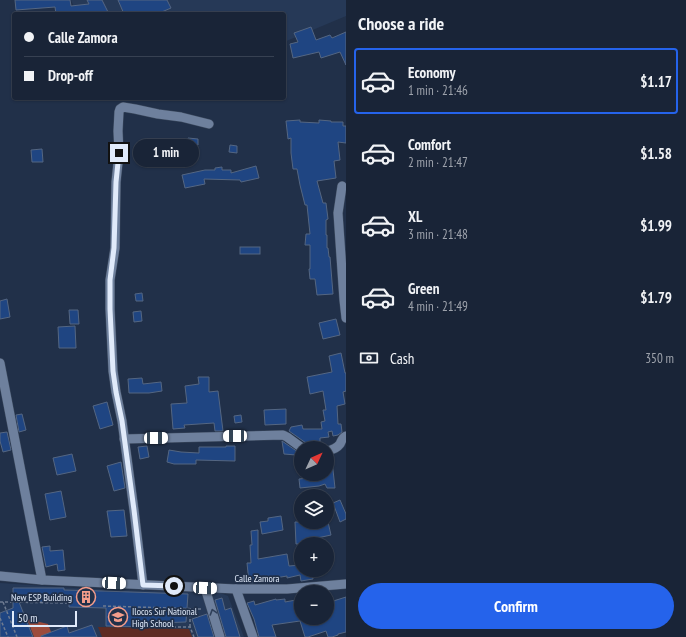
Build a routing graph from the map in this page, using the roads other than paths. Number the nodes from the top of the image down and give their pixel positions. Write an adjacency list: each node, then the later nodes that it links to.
1 (209, 124): 6 (street)
2 (342, 186): 3 (street)
3 (346, 318)
4 (0, 362): 10 (street)
5 (346, 436): 8 (street)
6 (124, 439): 7 (street); 12 (street)
7 (294, 442)
8 (334, 449)
9 (0, 576): 10 (street, Calle Zamora)
10 (42, 580): 12 (street, Calle Zamora)
11 (346, 584): 14 (street, Calle Zamora)
12 (143, 585): 13 (street, Calle Zamora)
13 (205, 588): 14 (street, Calle Zamora); 15 (street, one-way to 13)
14 (236, 589): 16 (street)
15 (220, 637)
16 (253, 637)

